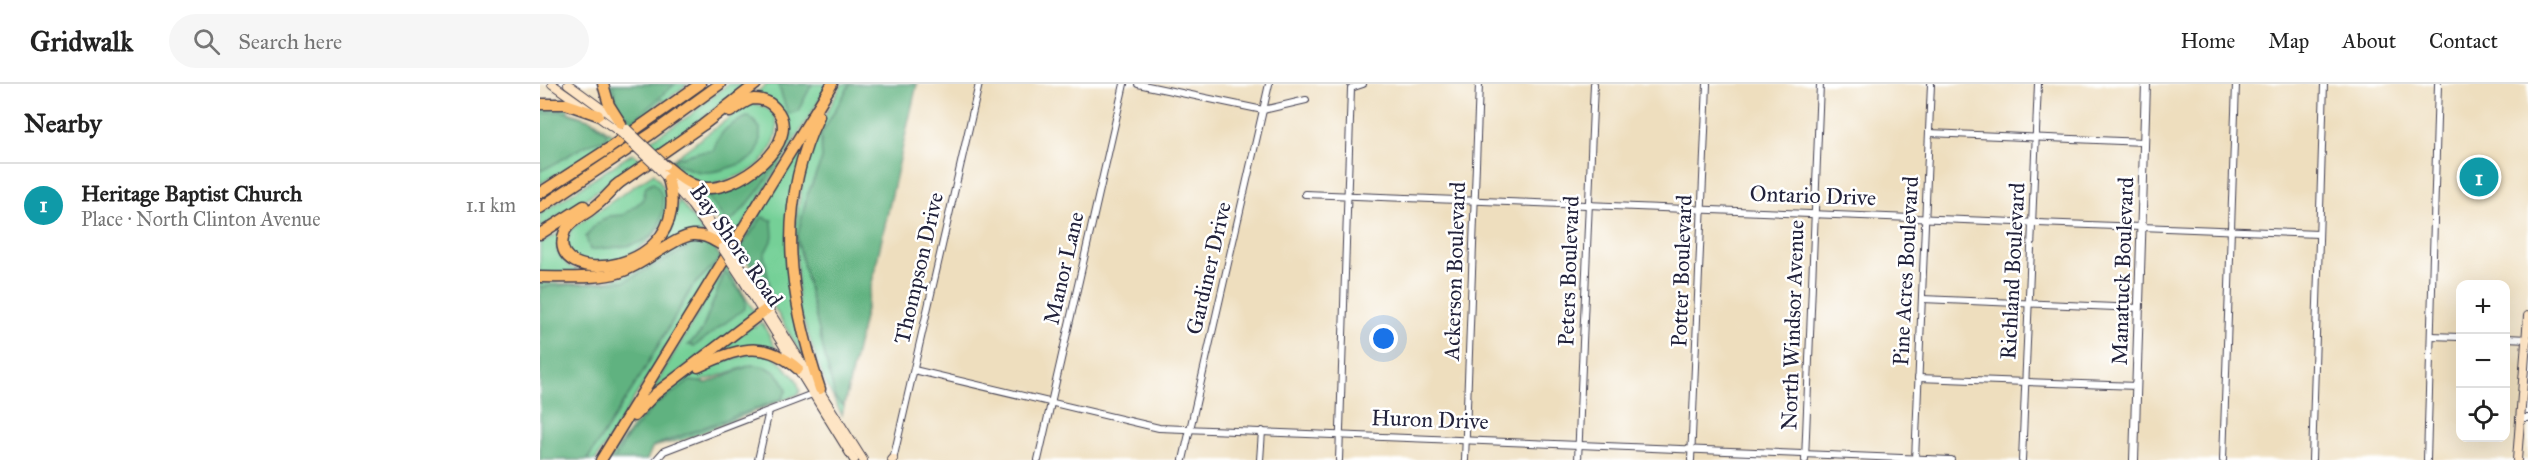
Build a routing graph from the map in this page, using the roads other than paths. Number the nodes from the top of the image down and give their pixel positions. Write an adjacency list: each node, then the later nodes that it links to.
1 (552, 84): 26 (main road, Bay Shore Road)
2 (568, 84): 28 (main road, Bay Shore Road)
3 (603, 84): 28 (highway)
4 (698, 84): 32 (highway)
5 (720, 84): 42 (highway)
6 (756, 84): 27 (highway)
7 (834, 84): 68 (highway); 74 (highway)
8 (979, 84): 63 (street, Thompson Drive)
9 (1124, 84): 69 (street, Manor Lane)
10 (1138, 84): 25 (street)
11 (1269, 84): 25 (street, Gardiner Drive)
12 (1363, 84): 39 (street)
13 (1479, 84): 40 (street, Ackerson Boulevard)
14 (1594, 84): 41 (street, Peters Boulevard)
15 (1707, 84): 43 (street, Potter Boulevard)
16 (1820, 84): 44 (street, North Windsor Avenue)
17 (1931, 84): 29 (street, Pine Acres Boulevard)
18 (2038, 84): 30 (street, Richland Boulevard)
19 (2146, 84): 31 (street, Manatuck Boulevard)
20 (2236, 84): 48 (street)
21 (2324, 84): 50 (street)
22 (2438, 84): 58 (street)
23 (1306, 100): 25 (street)
24 (540, 104): 26 (highway)
25 (1263, 110): 72 (street, Gardiner Drive)
26 (598, 115): 28 (main road, Bay Shore Road)
27 (703, 125): 33 (highway); 35 (highway)
28 (623, 128): 33 (main road, Bay Shore Road, bridge)
29 (1929, 133): 30 (street); 45 (street, Pine Acres Boulevard)
30 (2036, 138): 31 (street); 46 (street, Richland Boulevard)
31 (2144, 142): 47 (street, Manatuck Boulevard)
32 (593, 159): 36 (highway); 37 (highway)
33 (662, 167): 34 (main road, Bay Shore Road); 51 (main road, Bay Shore Road)
34 (668, 179): 35 (highway); 51 (main road, Bay Shore Road)
35 (619, 183): 49 (highway)
36 (540, 187)
37 (540, 193)
38 (1305, 194): 39 (street, Ontario Drive)
39 (1347, 196): 40 (street, Ontario Drive); 75 (street)
40 (1474, 201): 41 (street, Ontario Drive); 76 (street, Ackerson Boulevard)
41 (1589, 205): 43 (street, Ontario Drive); 77 (street, Peters Boulevard)
42 (540, 208)
43 (1702, 209): 44 (street, Ontario Drive); 78 (street, Potter Boulevard)
44 (1815, 213): 45 (street, Ontario Drive); 79 (street, North Windsor Avenue)
45 (1925, 218): 46 (street, Ontario Drive); 53 (street, Pine Acres Boulevard)
46 (2032, 223): 47 (street, Ontario Drive); 54 (street, Richland Boulevard)
47 (2142, 227): 48 (street, Ontario Drive); 55 (street, Manatuck Boulevard)
48 (2231, 231): 50 (street, Ontario Drive); 97 (street)
49 (540, 234)
50 (2319, 234): 98 (street)
51 (722, 244): 52 (highway); 56 (main road, Bay Shore Road, bridge)
52 (540, 277)
53 (1922, 299): 54 (street); 65 (street, Pine Acres Boulevard)
54 (2028, 302): 55 (street); 66 (street, Richland Boulevard)
55 (2139, 308): 67 (street, Manatuck Boulevard)
56 (765, 310): 62 (main road, Bay Shore Road); 64 (highway); 68 (main road, Bay Shore Road)
57 (2528, 316): 61 (main road)
58 (2431, 336): 59 (street); 99 (street)
59 (2456, 337)
60 (2510, 338): 61 (street)
61 (2527, 339): 71 (main road)
62 (798, 369): 64 (highway); 68 (main road, Bay Shore Road)
63 (914, 370): 69 (street, Huron Drive); 86 (street, Thompson Drive)
64 (681, 375): 74 (highway)
65 (1918, 378): 66 (street); 80 (street, Pine Acres Boulevard)
66 (2025, 382): 67 (street); 95 (street, Richland Boulevard)
67 (2137, 386): 96 (street, Manatuck Boulevard)
68 (818, 391): 70 (street); 84 (main road, Bay Shore Road); 85 (main road, Bay Shore Road)
69 (1052, 403): 72 (street, Huron Drive); 87 (street, Manor Lane)
70 (769, 411): 82 (street); 83 (street)
71 (2523, 418): 100 (main road)
72 (1190, 429): 73 (street, Huron Drive); 88 (street, Gardiner Drive)
73 (1262, 431): 75 (street, Huron Drive); 89 (street)
74 (618, 434): 81 (highway)
75 (1340, 434): 76 (street, Huron Drive); 90 (street)
76 (1466, 439): 77 (street, Huron Drive); 91 (street, Ackerson Boulevard)
77 (1579, 444): 78 (street, Huron Drive); 92 (street, Peters Boulevard)
78 (1692, 448): 79 (street, Huron Drive); 93 (street, Potter Boulevard)
79 (1805, 457): 80 (street, Huron Drive)
80 (1915, 459): 94 (street, Huron Drive)
81 (601, 460)
82 (656, 460)
83 (758, 460)
84 (854, 460)
85 (863, 460)
86 (893, 460)
87 (1038, 460)
88 (1183, 460)
89 (1260, 460)
90 (1339, 460)
91 (1465, 460)
92 (1578, 460)
93 (1691, 460)
94 (1951, 460)
95 (2022, 460)
96 (2134, 460)
97 (2223, 460)
98 (2313, 460)
99 (2427, 460)
100 (2517, 460)

